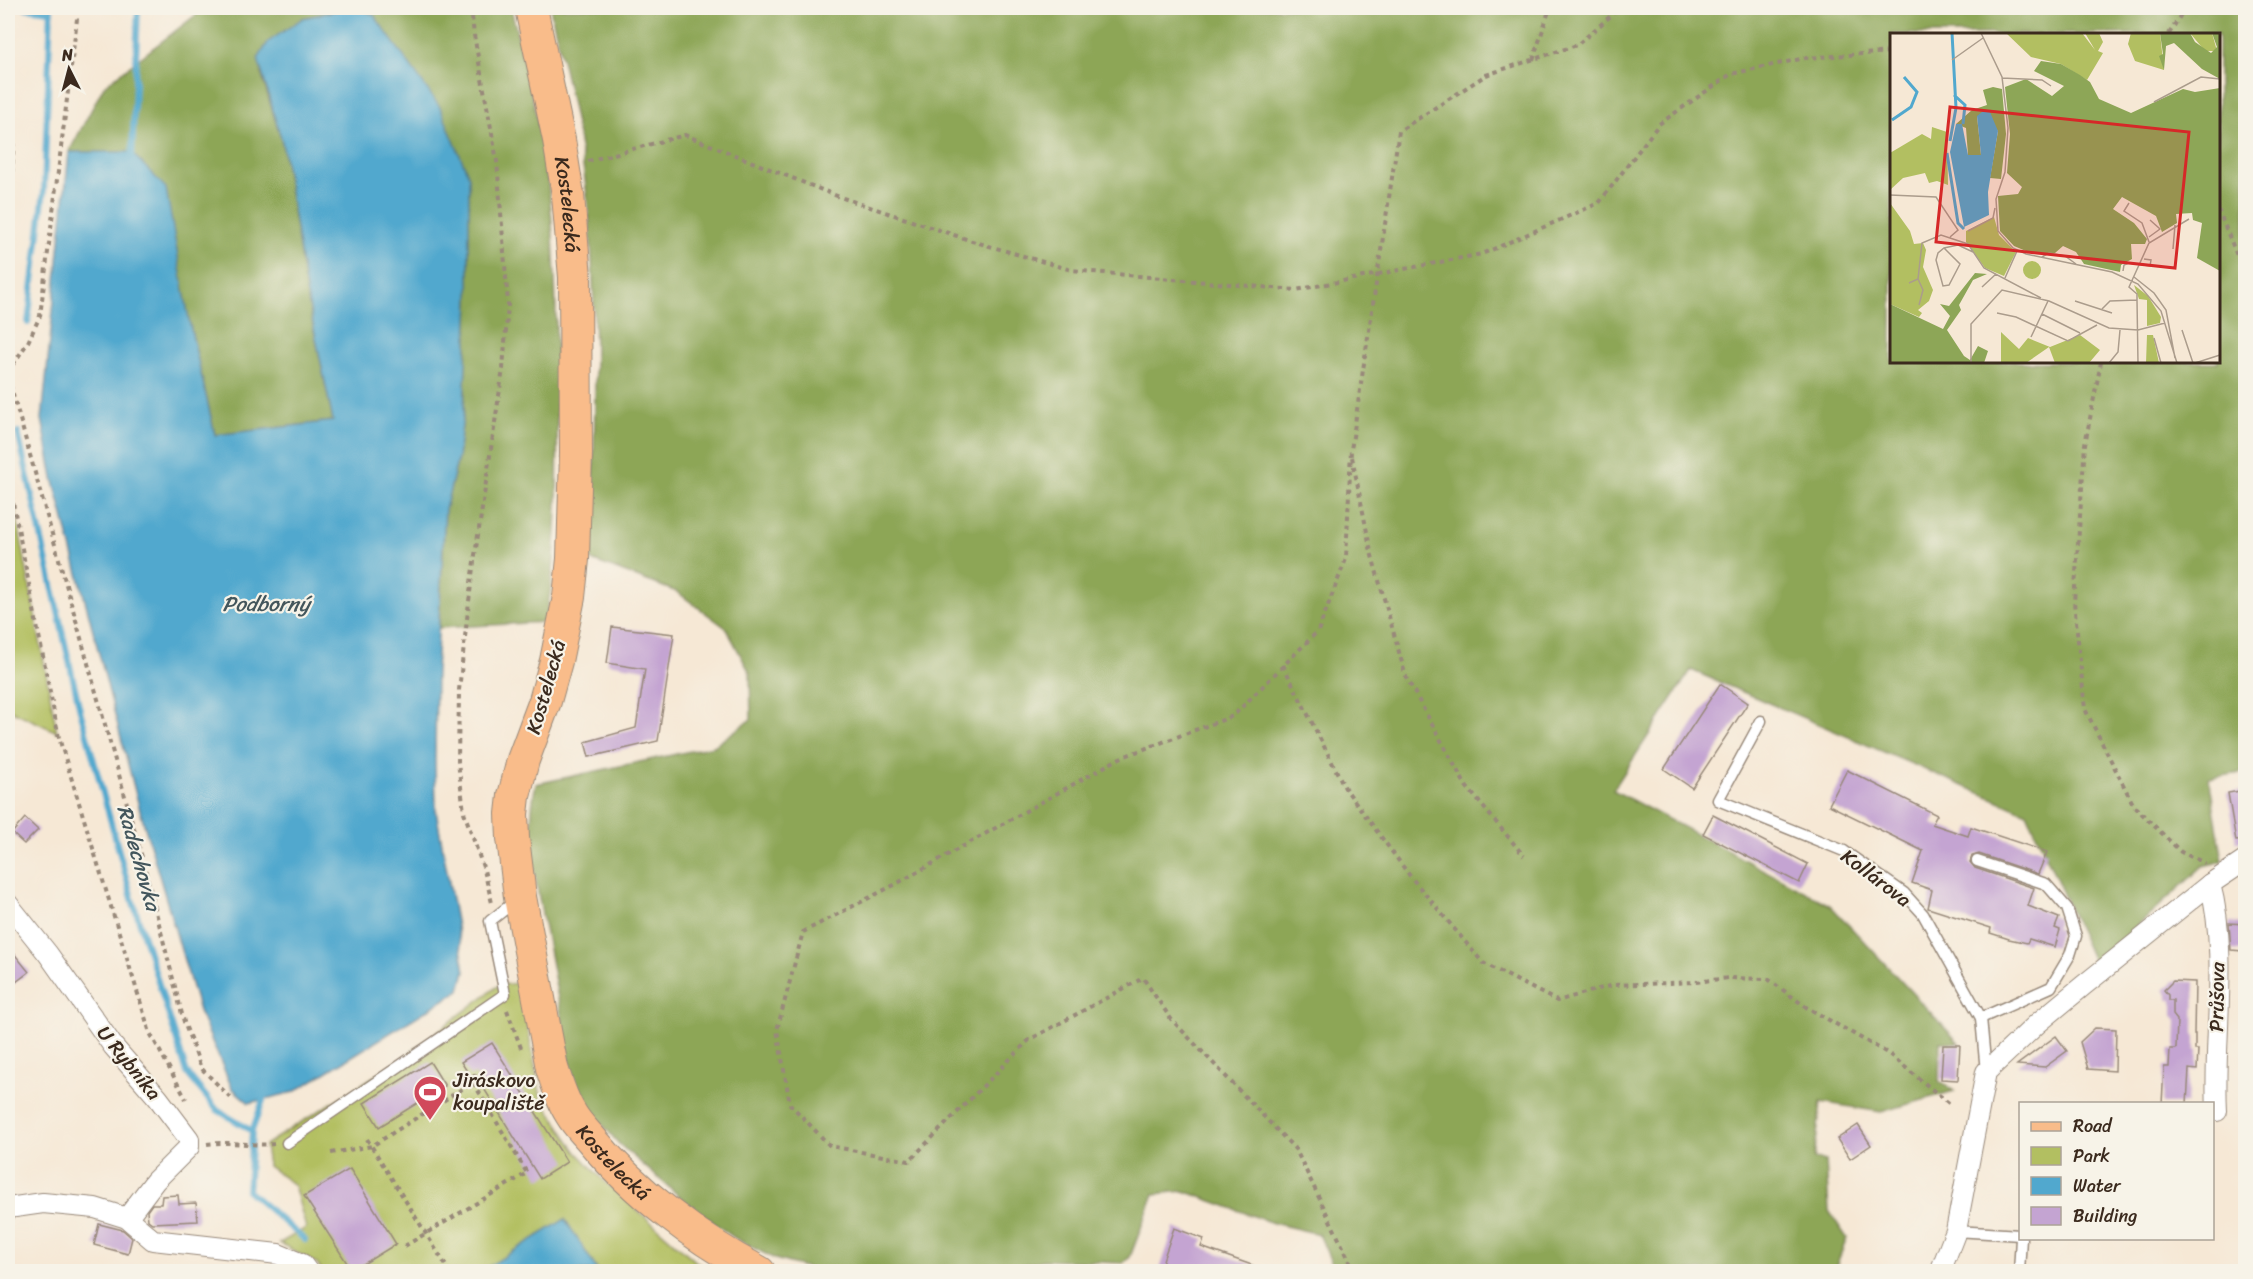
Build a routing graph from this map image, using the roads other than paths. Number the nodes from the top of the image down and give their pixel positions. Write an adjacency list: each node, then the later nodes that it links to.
1 (531, 8): 6 (main road, Kostelecká)
2 (1761, 721): 8 (lane, Kollárova)
3 (2246, 860): 5 (street)
4 (1977, 861): 8 (lane)
5 (2210, 884): 9 (street); 10 (street, Průšova)
6 (520, 897): 11 (lane); 18 (main road, Kostelecká)
7 (8, 904): 13 (street, U Rybníka)
8 (1981, 1017): 9 (lane, Kollárova)
9 (1986, 1072): 14 (street, Kollárova)
10 (2217, 1111)
11 (287, 1143)
12 (8, 1208): 13 (street)
13 (127, 1218): 17 (street)
14 (1956, 1232): 15 (lane); 21 (street, Kollárova)
15 (2019, 1237)
16 (2021, 1240): 22 (lane)
17 (308, 1272)
18 (759, 1272)
19 (1064, 1272): 20 (lane)
20 (1073, 1272)
21 (1940, 1272)
22 (2019, 1272)

